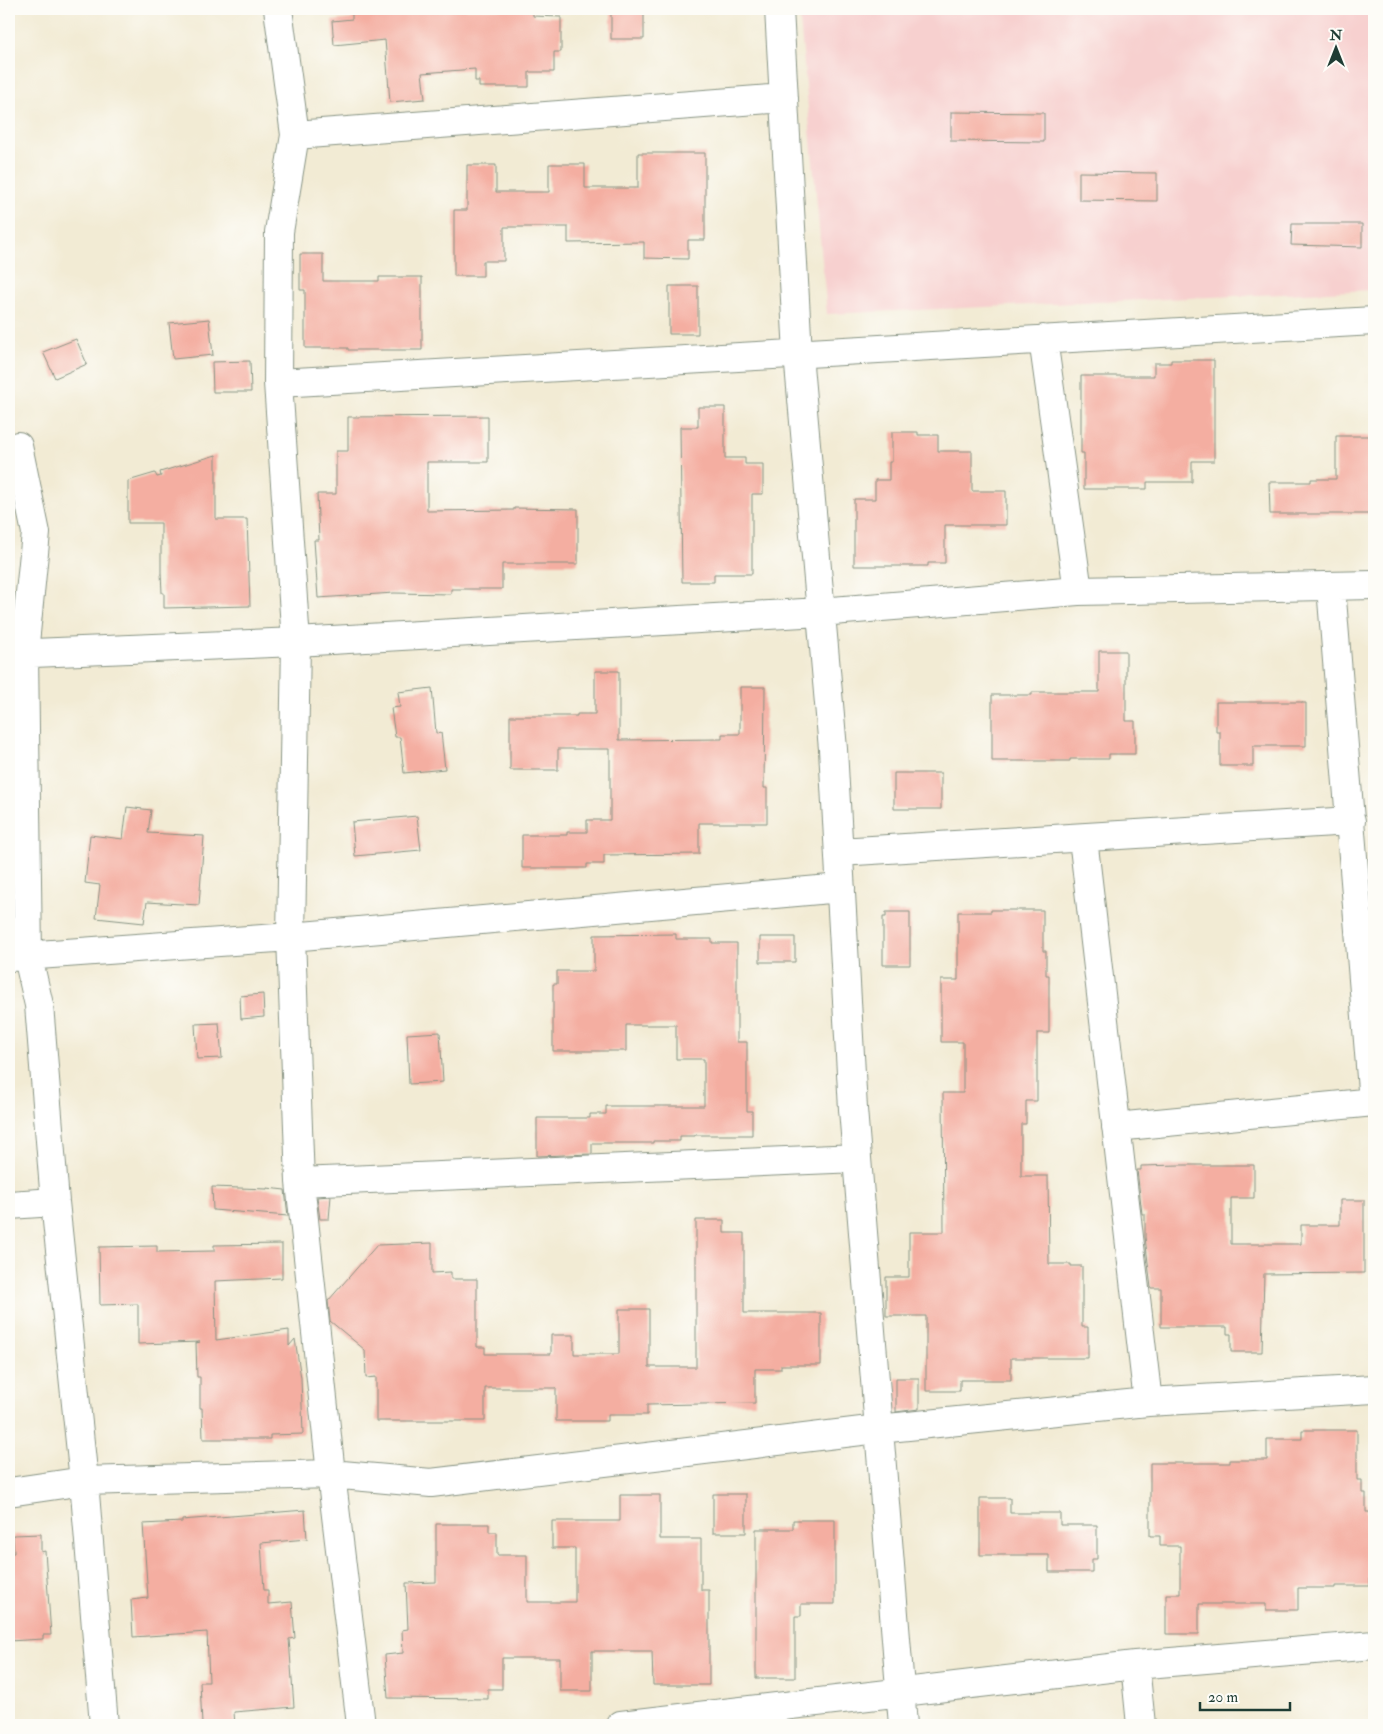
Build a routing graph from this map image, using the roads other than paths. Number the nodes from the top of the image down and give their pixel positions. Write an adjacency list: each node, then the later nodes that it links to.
1 (278, 9): 4 (street)
2 (779, 9): 3 (street)
3 (784, 98): 4 (street); 7 (street)
4 (295, 135): 8 (street)
5 (1374, 321): 6 (street)
6 (1043, 339): 7 (street); 12 (street)
7 (798, 354): 8 (street); 13 (street)
8 (278, 383): 14 (street)
9 (18, 446): 15 (street)
10 (1374, 585): 11 (street)
11 (1332, 587): 12 (street); 16 (street)
12 (1078, 591): 13 (street)
13 (820, 612): 14 (street); 18 (street)
14 (296, 642): 15 (street); 20 (street)
15 (16, 654): 21 (street)
16 (1351, 821): 17 (street); 22 (street)
17 (1083, 838): 18 (street); 23 (street)
18 (839, 852): 19 (street)
19 (841, 888): 20 (street); 24 (street)
20 (291, 937): 21 (street); 25 (street)
21 (18, 957): 26 (street)
22 (1373, 1102): 23 (street)
23 (1116, 1127): 29 (street)
24 (857, 1158): 25 (street); 30 (street)
25 (300, 1182): 31 (street)
26 (55, 1202): 27 (street); 32 (street)
27 (9, 1205)
28 (1374, 1389): 29 (street)
29 (1148, 1402): 30 (street)
30 (878, 1429): 31 (street); 36 (street)
31 (331, 1474): 32 (street); 38 (street)
32 (84, 1481): 33 (street); 37 (street)
33 (9, 1492)
34 (1374, 1645): 35 (street)
35 (1135, 1665): 36 (street); 41 (street)
36 (901, 1693): 39 (street); 40 (street)
37 (104, 1725)
38 (361, 1725)
39 (632, 1725)
40 (902, 1725)
41 (1141, 1725)

